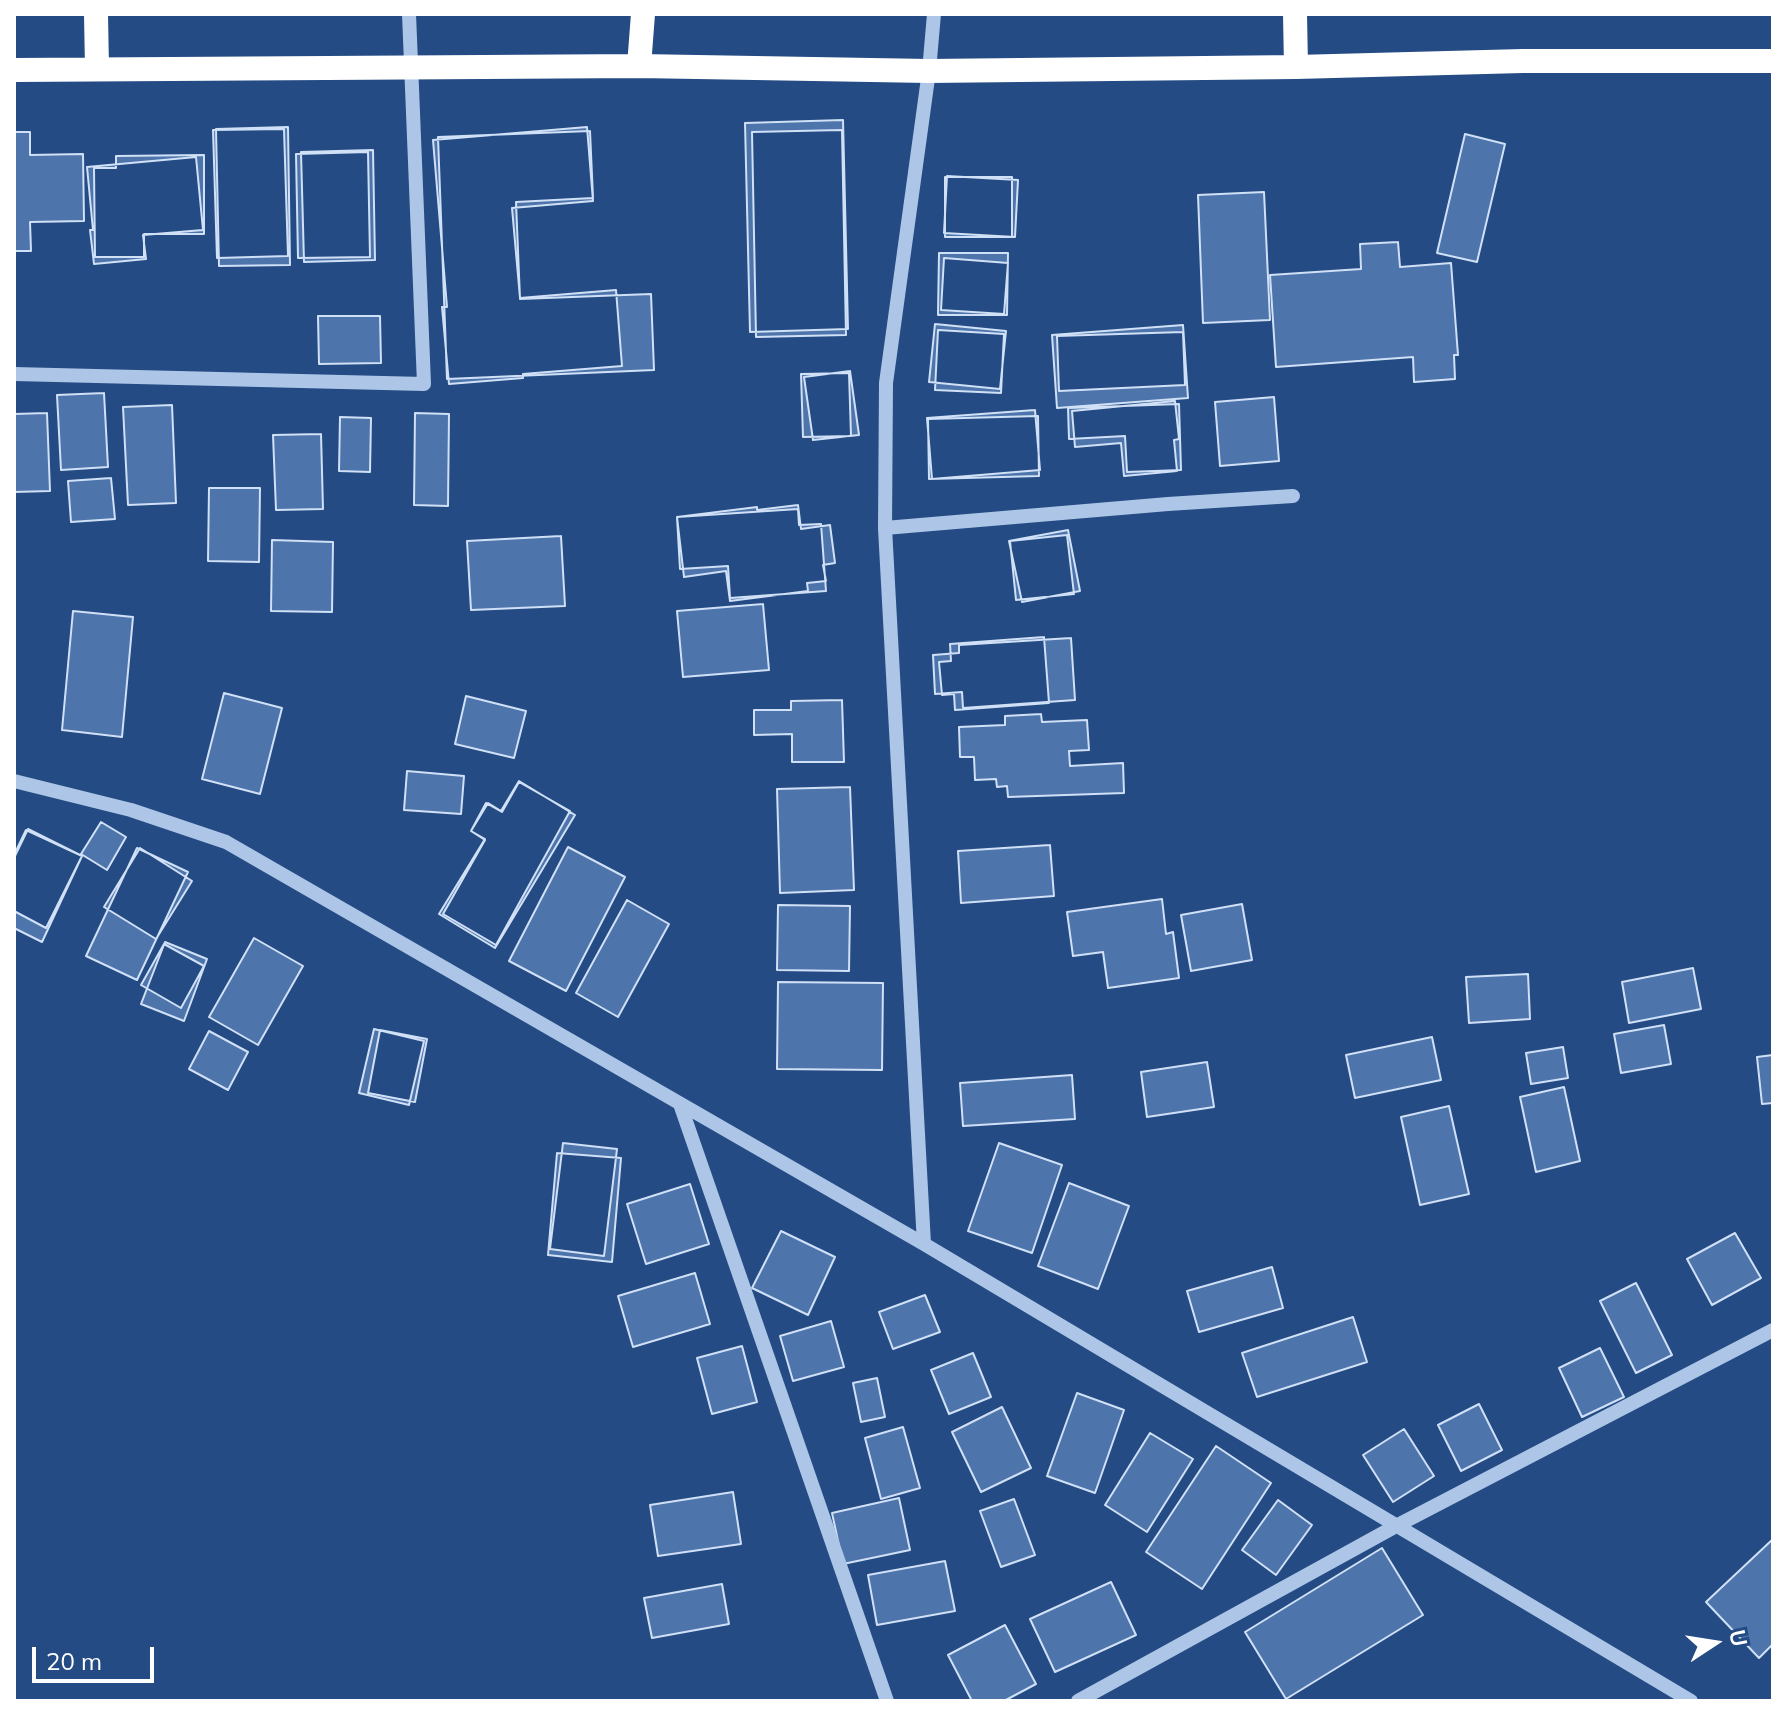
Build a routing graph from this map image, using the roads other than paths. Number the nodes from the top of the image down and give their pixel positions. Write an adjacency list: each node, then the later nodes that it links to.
1 (96, 14): 10 (highway)
2 (409, 14): 9 (street)
3 (643, 14): 7 (highway)
4 (934, 14): 12 (street)
5 (1295, 14): 8 (highway)
6 (1773, 61): 8 (highway)
7 (639, 66): 9 (highway); 12 (highway)
8 (1296, 67): 12 (highway)
9 (410, 68): 10 (highway); 13 (street)
10 (97, 69): 11 (highway)
11 (14, 70)
12 (929, 71): 15 (street)
13 (14, 374)
14 (1293, 496): 15 (street)
15 (885, 528): 18 (street)
16 (14, 781): 17 (street)
17 (680, 1104): 18 (street); 21 (street)
18 (924, 1244): 20 (street)
19 (1773, 1330): 20 (street)
20 (1396, 1526): 22 (street); 23 (street)
21 (887, 1701)
22 (1078, 1701)
23 (1691, 1701)

